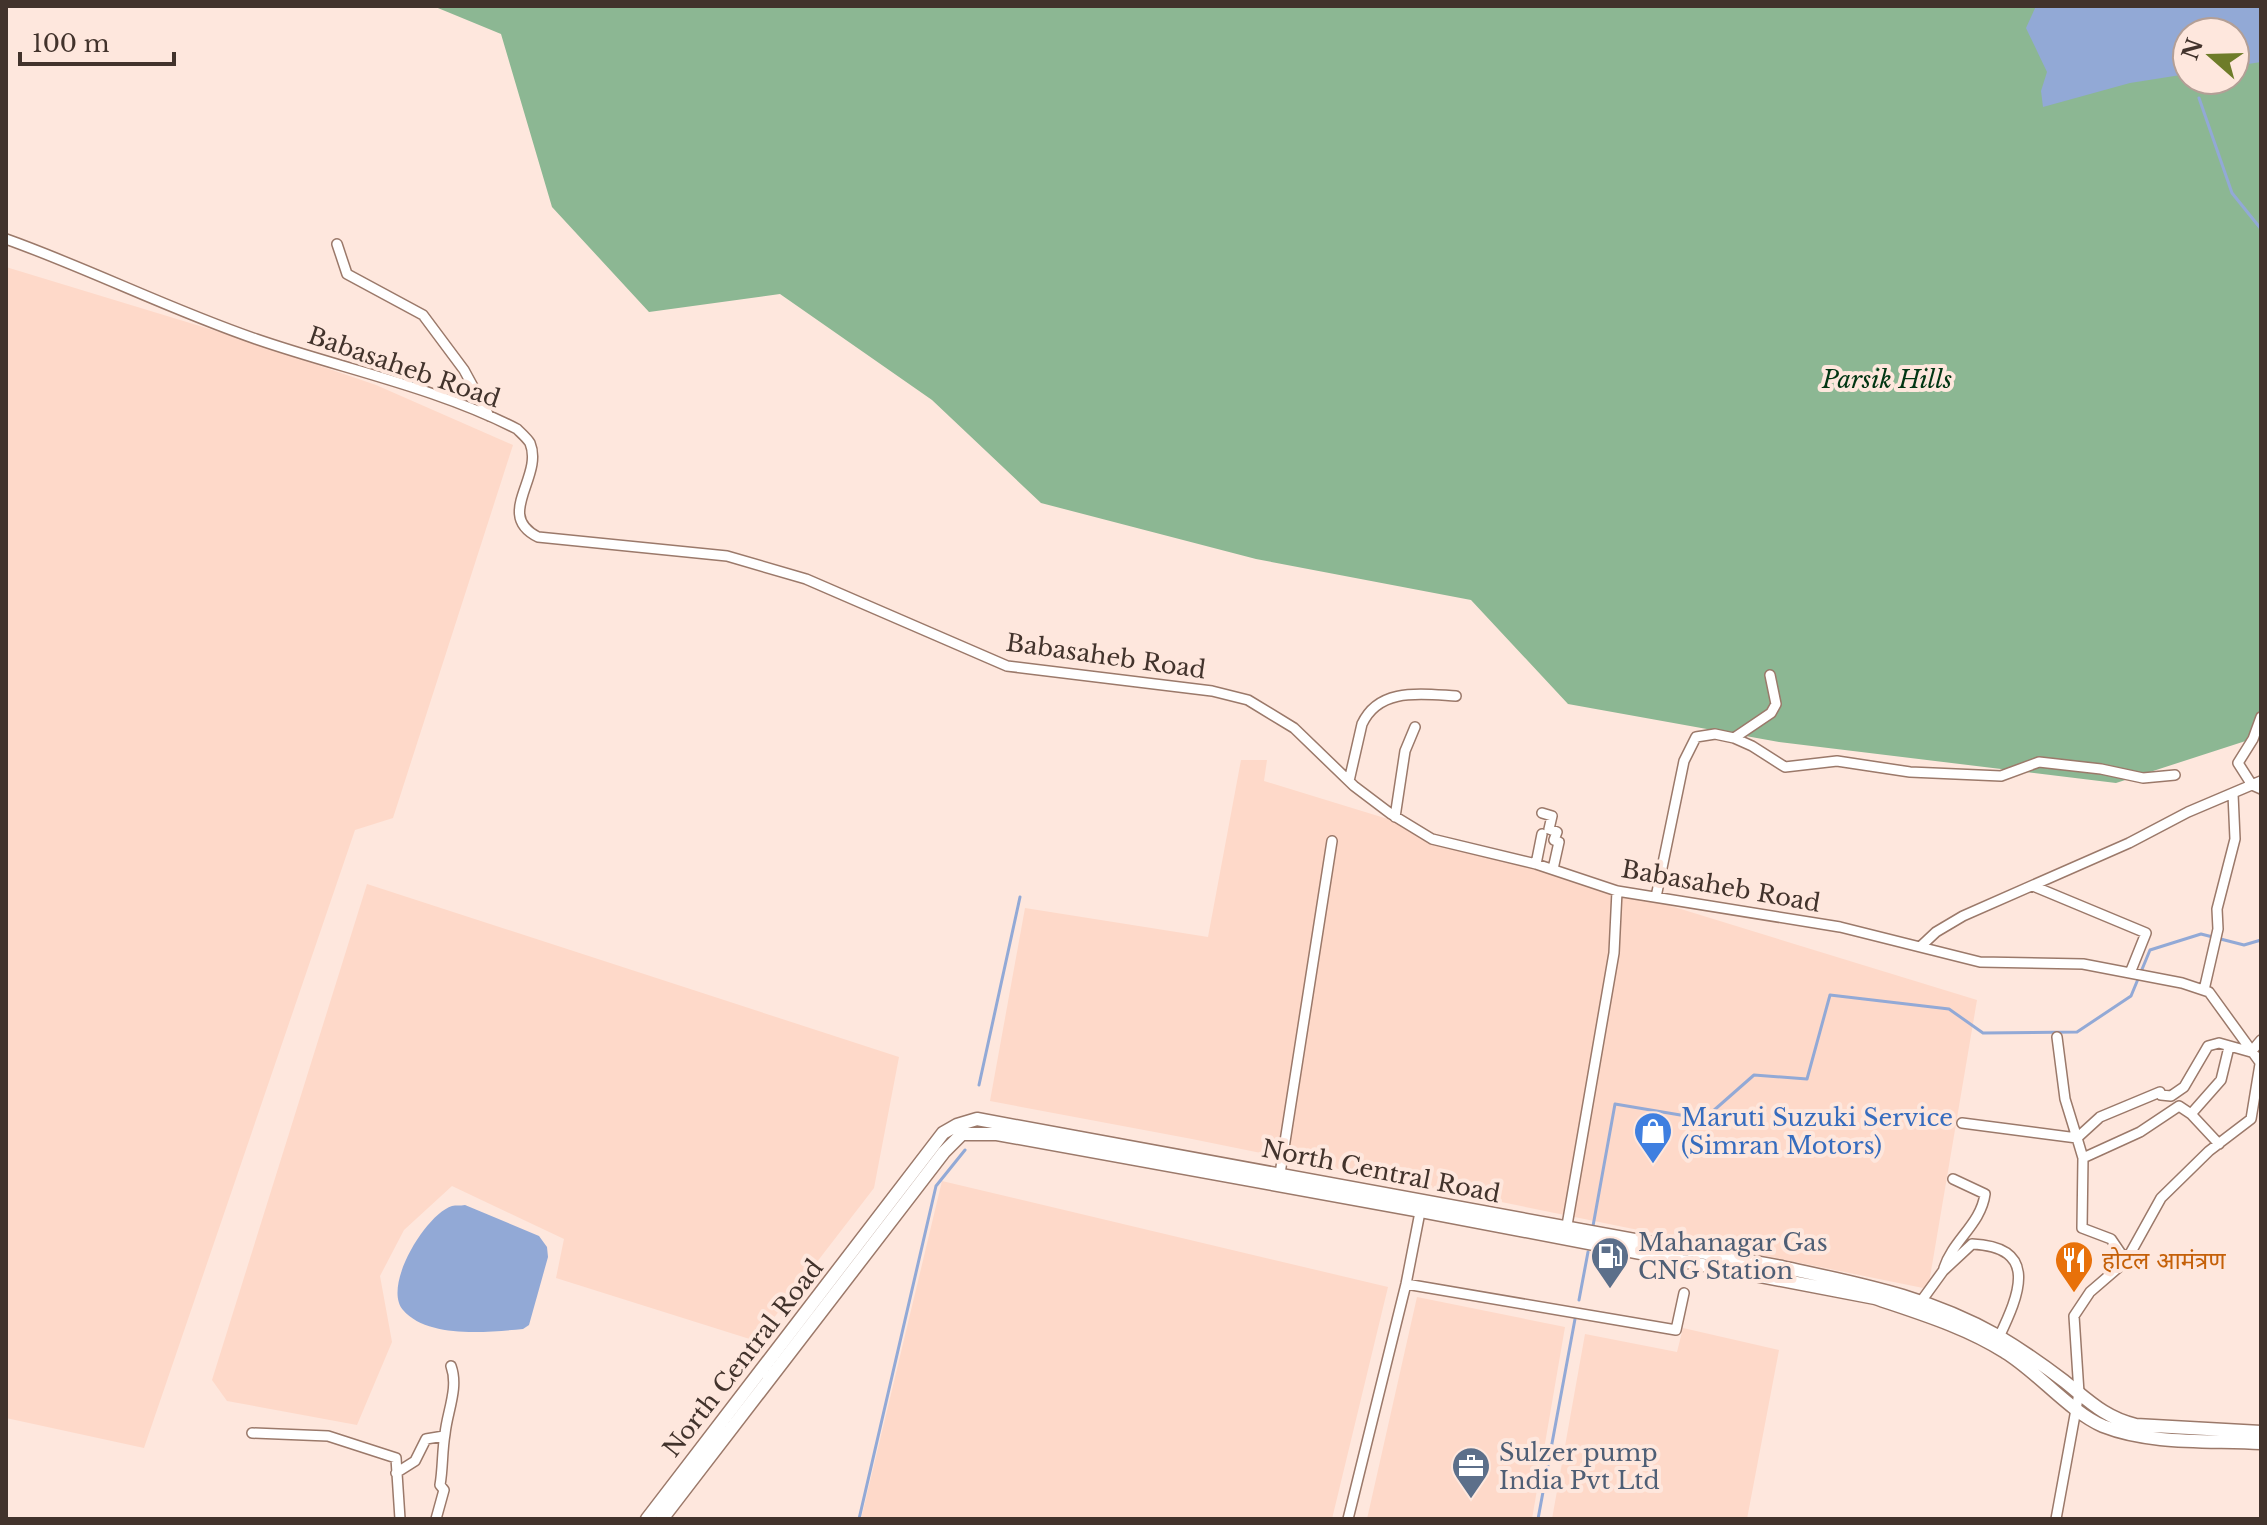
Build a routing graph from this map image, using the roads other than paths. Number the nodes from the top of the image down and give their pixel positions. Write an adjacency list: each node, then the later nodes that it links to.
1 (6, 239): 3 (street, Babasaheb Road)
2 (337, 244): 3 (street)
3 (489, 416): 10 (street, Babasaheb Road)
4 (1770, 675): 8 (street)
5 (1456, 696): 10 (street)
6 (2261, 717): 11 (street)
7 (1415, 727): 14 (street)
8 (1734, 738): 9 (street); 21 (street)
9 (2175, 775)
10 (1349, 781): 14 (street, Babasaheb Road)
11 (2258, 785): 12 (street)
12 (2233, 794): 19 (street); 24 (street)
13 (1542, 813): 18 (street)
14 (1395, 817): 17 (street, Babasaheb Road)
15 (1542, 834): 17 (street)
16 (1332, 841): 39 (street)
17 (1536, 864): 18 (street, Babasaheb Road)
18 (1553, 869): 20 (street, Babasaheb Road)
19 (2033, 886): 22 (street); 23 (street)
20 (1617, 891): 21 (street, Babasaheb Road); 41 (street)
21 (1656, 897): 22 (street, Babasaheb Road)
22 (1920, 947): 23 (street, Babasaheb Road)
23 (2130, 973): 24 (street, Babasaheb Road)
24 (2204, 990): 28 (street)
25 (2057, 1037): 35 (street)
26 (2261, 1040): 28 (street)
27 (2229, 1047): 28 (street); 30 (street); 32 (street)
28 (2251, 1052): 29 (street)
29 (2260, 1060): 36 (street)
30 (2171, 1096): 31 (street); 35 (street)
31 (2179, 1106): 32 (street); 37 (street)
32 (2191, 1114): 36 (street)
33 (1962, 1123): 35 (street)
34 (961, 1129): 39 (main road, North Central Road); 58 (main road, North Central Road); 59 (main road, North Central Road)
35 (2077, 1138): 37 (street)
36 (2219, 1144): 42 (street)
37 (2083, 1158): 42 (street)
38 (1953, 1179): 43 (street)
39 (1278, 1181): 40 (main road, North Central Road)
40 (1422, 1206): 41 (main road, North Central Road); 44 (street)
41 (1566, 1233): 46 (main road, North Central Road); 50 (main road, North Central Road)
42 (2126, 1261): 49 (street)
43 (1943, 1271): 46 (street); 47 (street)
44 (1406, 1284): 45 (street); 60 (street)
45 (1684, 1293)
46 (1922, 1300): 47 (main road, North Central Road)
47 (1999, 1337): 49 (main road, North Central Road)
48 (451, 1366): 53 (street)
49 (2079, 1393): 50 (street); 51 (main road, North Central Road)
50 (2076, 1407): 54 (main road, North Central Road); 61 (street)
51 (2261, 1432)
52 (252, 1433): 55 (street)
53 (444, 1436): 55 (street); 57 (street)
54 (2261, 1443)
55 (396, 1473): 56 (street)
56 (400, 1519)
57 (436, 1519)
58 (647, 1519)
59 (662, 1519)
60 (1348, 1519)
61 (2056, 1519)

